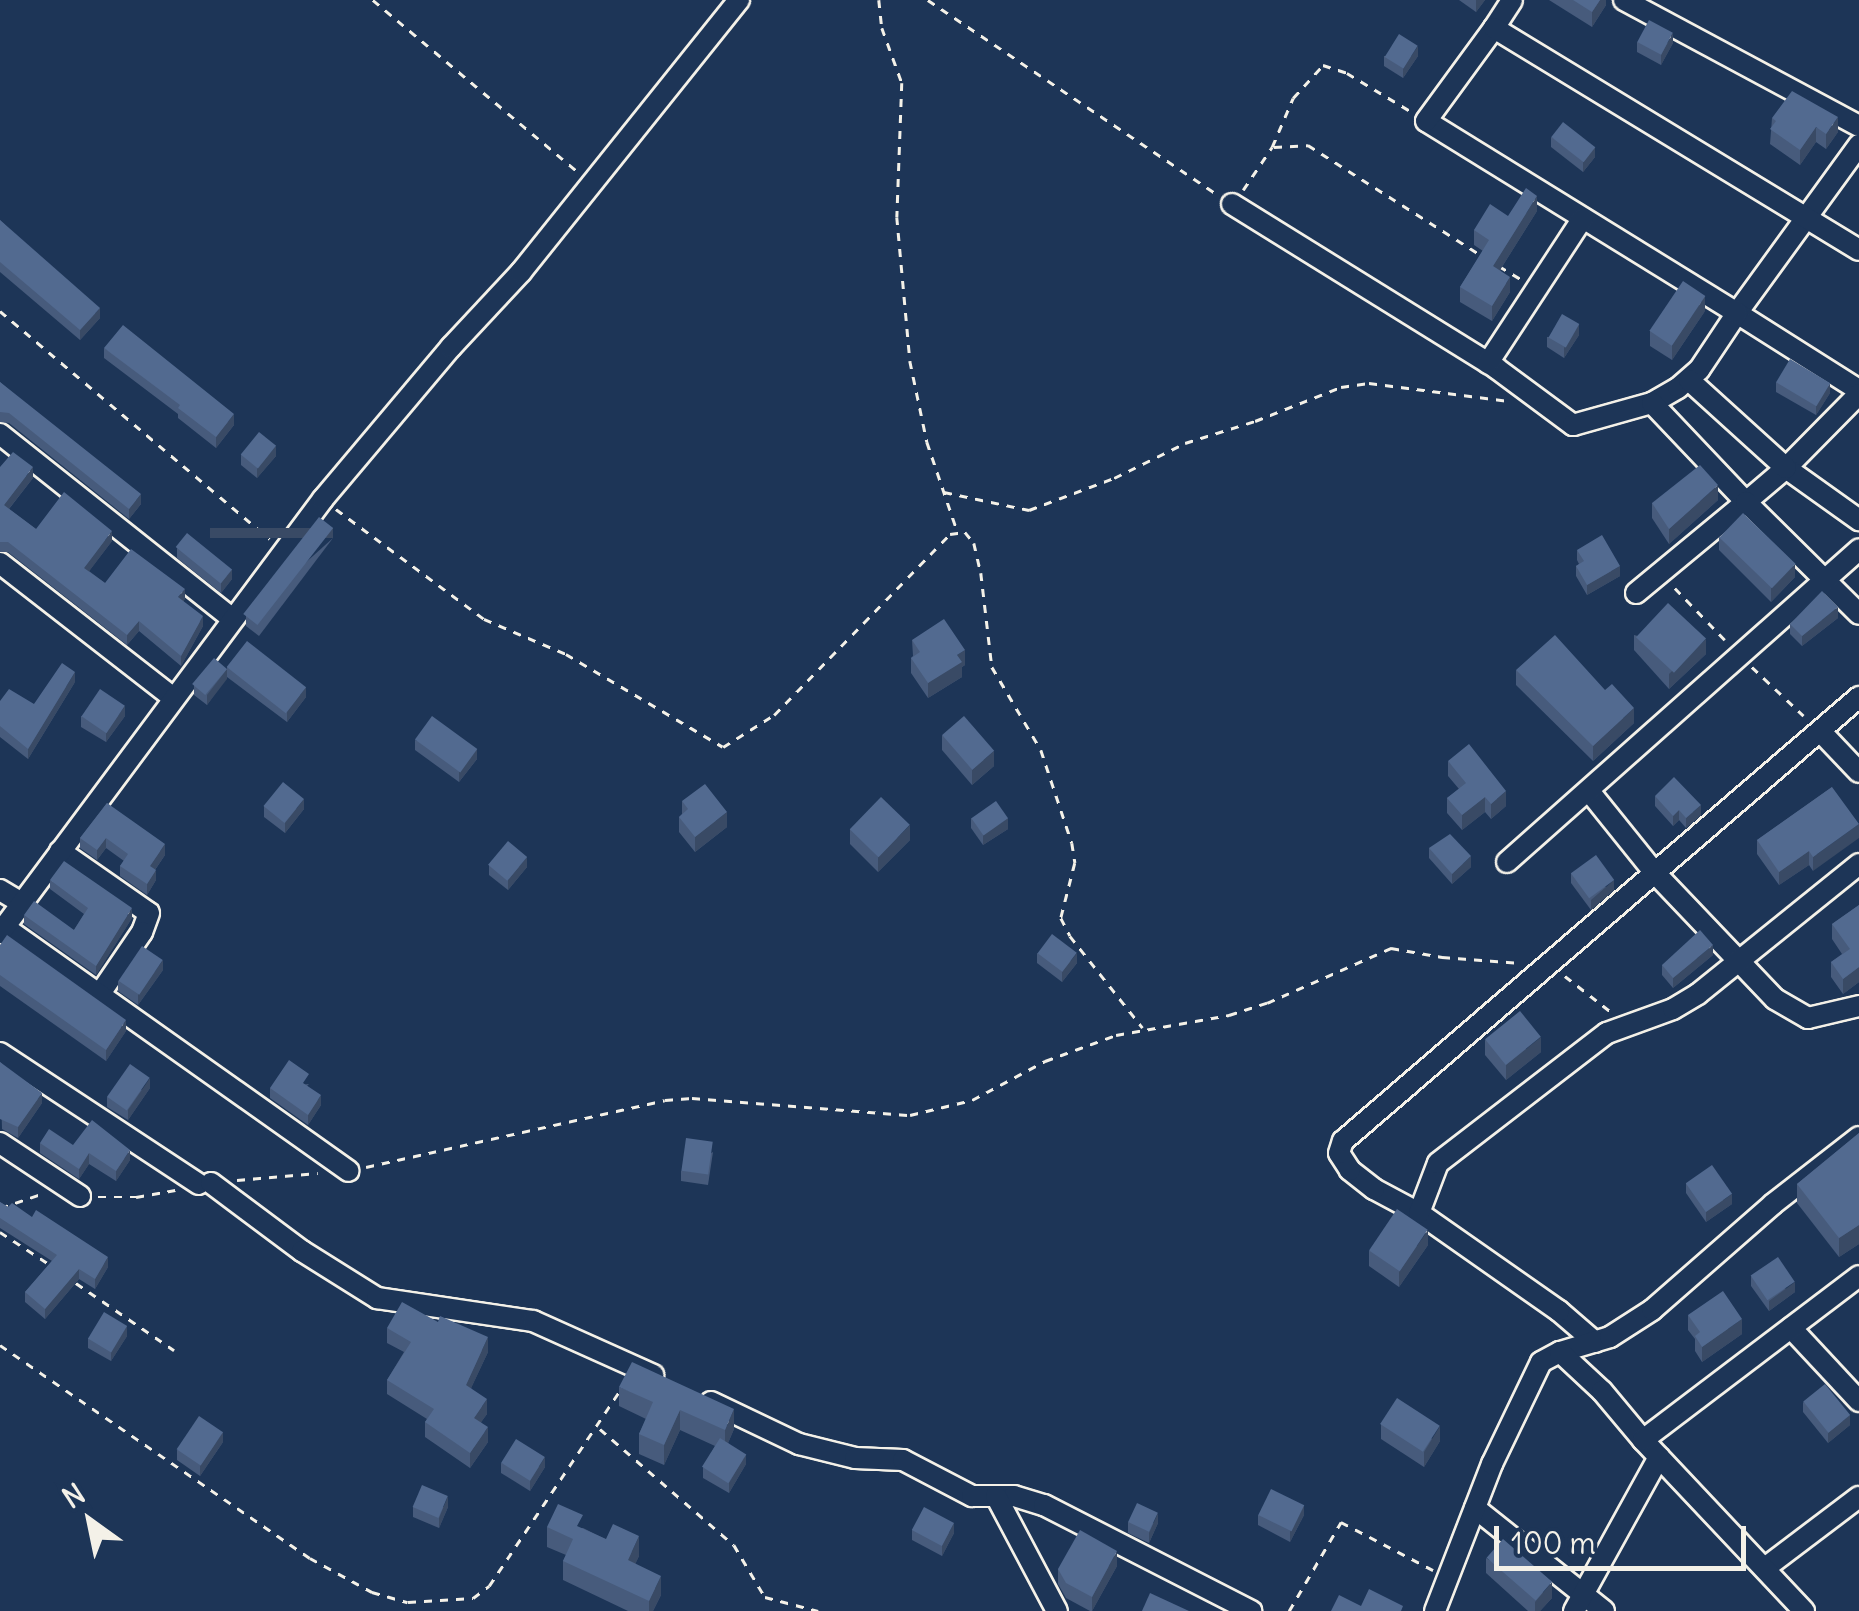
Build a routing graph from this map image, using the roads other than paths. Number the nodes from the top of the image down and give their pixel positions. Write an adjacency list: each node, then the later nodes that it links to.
1 (739, 0): 25 (street)
2 (1512, 0): 4 (street)
3 (1624, 0): 5 (street)
4 (1494, 28): 8 (street); 9 (street)
5 (1859, 126)
6 (1859, 145): 8 (street)
7 (1232, 204): 12 (street)
8 (1804, 215): 10 (street); 11 (street)
9 (1584, 218): 11 (street); 12 (street)
10 (1859, 250)
11 (1737, 313): 13 (street); 14 (street)
12 (1488, 363): 15 (street)
13 (1689, 380): 15 (street); 17 (street)
14 (1859, 392): 17 (street)
15 (1652, 403): 18 (street)
16 (0, 434): 25 (street)
17 (1786, 468): 18 (street); 19 (street)
18 (1746, 502): 22 (street); 23 (street)
19 (1859, 520)
20 (1859, 549): 22 (street)
21 (0, 563): 26 (street)
22 (1824, 582): 24 (street); 30 (street)
23 (1636, 592)
24 (1859, 614)
25 (231, 618): 26 (street)
26 (172, 697): 31 (street)
27 (1859, 698): 28 (street)
28 (1821, 732): 29 (street); 34 (street)
29 (1859, 772)
30 (1590, 791): 32 (street); 34 (street)
31 (60, 851): 36 (street); 39 (street)
32 (1507, 862)
33 (1859, 864): 38 (street)
34 (1656, 873): 38 (street); 46 (street)
35 (0, 890): 36 (street)
36 (22, 904): 37 (street)
37 (2, 930): 39 (street)
38 (1740, 958): 40 (street); 46 (street)
39 (100, 992): 44 (street)
40 (1859, 1006)
41 (0, 1052): 51 (street)
42 (1859, 1137): 49 (street)
43 (0, 1143): 45 (street)
44 (348, 1171)
45 (80, 1196)
46 (1419, 1213): 49 (street)
47 (1859, 1276): 48 (street)
48 (1791, 1328): 53 (street); 54 (street)
49 (1595, 1342): 50 (street)
50 (1560, 1352): 54 (street); 58 (street)
51 (665, 1381)
52 (697, 1395): 56 (street)
53 (1859, 1401)
54 (1642, 1440): 55 (street)
55 (1659, 1456): 59 (street); 60 (street)
56 (996, 1496): 61 (street); 62 (street)
57 (1859, 1497): 59 (street)
58 (1475, 1508): 60 (street); 63 (street)
59 (1765, 1568): 65 (street)
60 (1578, 1602): 64 (street)
61 (1057, 1611)
62 (1250, 1611)
63 (1435, 1611)
64 (1604, 1611)
65 (1804, 1611)

